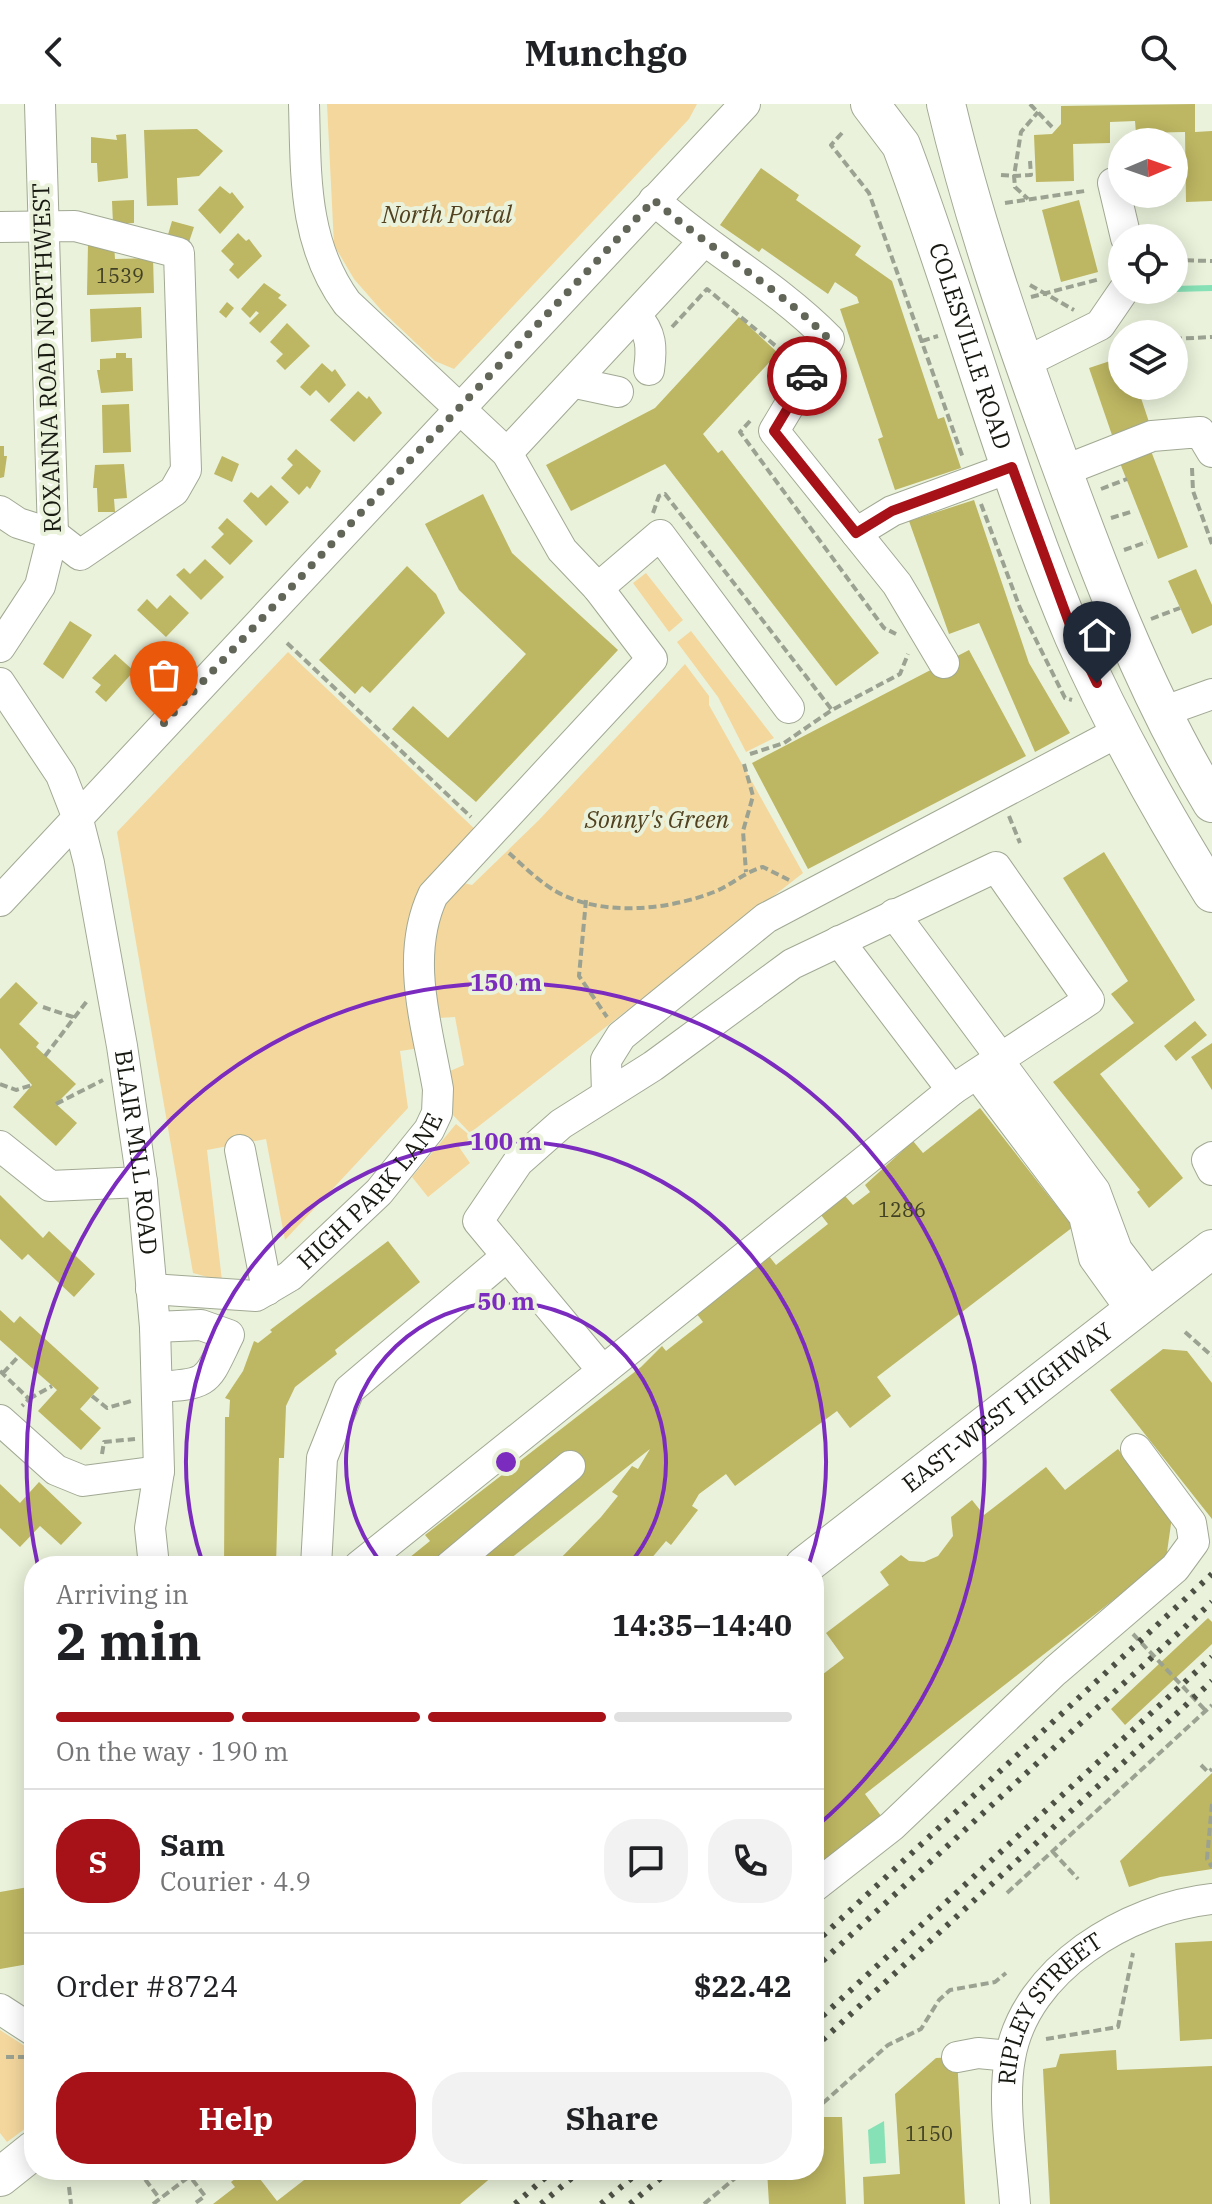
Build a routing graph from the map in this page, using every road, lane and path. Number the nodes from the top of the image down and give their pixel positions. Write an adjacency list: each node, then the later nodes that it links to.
1 (40, 104): 18 (street, ROXANNA ROAD NORTHWEST)
2 (304, 104): 42 (street)
3 (745, 104): 15 (street)
4 (870, 104): 46 (main road, COLESVILLE ROAD)
5 (946, 104): 35 (main road, COLESVILLE ROAD)
6 (1030, 104): 7 (path)
7 (1038, 112): 8 (path); 12 (path)
8 (1052, 127)
9 (842, 133): 34 (path)
10 (1030, 161): 12 (path)
11 (1001, 175): 12 (path)
12 (1014, 176): 14 (path)
13 (1099, 187): 14 (path); 17 (street)
14 (1028, 199): 16 (path)
15 (654, 200): 20 (street); 42 (street)
16 (1005, 203)
17 (1119, 224)
18 (44, 226): 19 (street); 56 (street, ROXANNA ROAD NORTHWEST); 56 (street)
19 (0, 227)
20 (704, 241): 28 (street); 55 (street)
21 (1188, 260): 22 (path)
22 (1212, 261)
23 (1024, 282): 25 (path)
24 (1108, 285): 25 (path)
25 (1045, 293): 26 (path); 29 (path)
26 (1028, 297)
27 (1109, 304): 29 (street)
28 (636, 316): 37 (street); 38 (street)
29 (1100, 325): 35 (street)
30 (670, 330): 36 (path)
31 (940, 335): 34 (path)
32 (1212, 337): 33 (path)
33 (1188, 338)
34 (922, 341): 41 (path)
35 (1024, 363): 48 (main road, COLESVILLE ROAD)
36 (797, 369)
37 (649, 370)
38 (576, 383): 40 (street); 45 (street)
39 (949, 390): 41 (path)
40 (618, 392)
41 (940, 393): 47 (path)
42 (457, 408): 45 (street); 77 (street)
43 (759, 411): 63 (path)
44 (1201, 443): 48 (street); 58 (path)
45 (507, 453): 60 (street)
46 (1012, 467): 55 (street); 73 (main road, COLESVILLE ROAD)
47 (968, 471)
48 (1063, 471): 72 (main road, COLESVILLE ROAD)
49 (1127, 479): 50 (path)
50 (1095, 491)
51 (977, 495): 70 (path)
52 (0, 511): 56 (street)
53 (1134, 511): 54 (path)
54 (1105, 520)
55 (856, 533): 67 (street)
56 (53, 534): 65 (street, ROXANNA ROAD NORTHWEST)
57 (1147, 542): 59 (path)
58 (1212, 544)
59 (1118, 553)
60 (598, 588): 71 (street); 107 (street, HIGH PARK LANE)
61 (1180, 608): 62 (path)
62 (1146, 622)
63 (905, 639)
64 (287, 643): 78 (path)
65 (0, 647)
66 (907, 649): 74 (path)
67 (944, 663)
68 (0, 683): 77 (street, BLAIR MILL ROAD)
69 (1212, 694): 72 (street)
70 (1078, 699)
71 (789, 708)
72 (1162, 712): 76 (main road, COLESVILLE ROAD)
73 (1120, 731): 82 (main road, COLESVILLE ROAD); 97 (street)
74 (750, 754)
75 (744, 764): 80 (path)
76 (1212, 803)
77 (77, 816): 84 (street); 103 (street, BLAIR MILL ROAD)
78 (471, 817)
79 (509, 853): 83 (path)
80 (746, 872): 81 (path); 83 (path)
81 (794, 883)
82 (1212, 893)
83 (586, 900): 90 (path)
84 (0, 901)
85 (894, 914): 86 (street); 92 (street); 92 (street)
86 (839, 941): 96 (street); 97 (street)
87 (89, 999): 89 (path)
88 (43, 1007): 89 (path)
89 (73, 1017): 91 (path)
90 (612, 1024)
91 (45, 1056)
92 (992, 1064): 96 (street); 108 (street)
93 (103, 1080): 98 (path)
94 (0, 1084): 95 (path)
95 (32, 1085)
96 (952, 1090): 114 (street)
97 (607, 1093): 105 (street)
98 (56, 1104)
99 (0, 1146): 103 (street)
100 (240, 1150): 107 (street)
101 (1212, 1157): 102 (street)
102 (1212, 1170)
103 (142, 1182): 106 (street, BLAIR MILL ROAD)
104 (1212, 1249): 108 (main road, EAST-WEST HIGHWAY)
105 (507, 1256): 114 (street); 127 (street)
106 (151, 1289): 107 (street); 109 (street, BLAIR MILL ROAD)
107 (262, 1293): 111 (street)
108 (1142, 1303): 130 (main road, EAST-WEST HIGHWAY)
109 (155, 1327): 111 (street); 117 (street, BLAIR MILL ROAD)
110 (1185, 1332): 112 (path)
111 (229, 1335): 117 (street)
112 (1212, 1356)
113 (18, 1357): 115 (path)
114 (603, 1371): 128 (street)
115 (1, 1372): 119 (path)
116 (52, 1386): 119 (path)
117 (145, 1394): 118 (path); 125 (street, BLAIR MILL ROAD)
118 (92, 1396)
119 (29, 1399): 120 (path)
120 (9, 1416): 125 (street)
121 (135, 1439): 123 (path)
122 (1136, 1449): 139 (street)
123 (100, 1459)
124 (570, 1466): 129 (street)
125 (157, 1480): 126 (street, BLAIR MILL ROAD)
126 (157, 1556)
127 (317, 1556)
128 (372, 1556)
129 (462, 1556)
130 (817, 1556)
131 (1128, 1628): 133 (path)
132 (1212, 1705): 133 (path)
133 (1206, 1711): 137 (path)
134 (1201, 1765): 135 (path)
135 (1212, 1769)
136 (1212, 1804): 138 (path)
137 (1052, 1851): 140 (path); 141 (path)
138 (1212, 1867)
139 (824, 1879)
140 (1078, 1879)
141 (1007, 1893)
142 (1212, 1899): 149 (street, RIPLEY STREET)
143 (1133, 1953): 147 (path)
144 (1006, 1973): 152 (path)
145 (0, 2009): 146 (street)
146 (24, 2039)
147 (1046, 2039)
148 (24, 2046): 150 (path)
149 (1010, 2056): 151 (street); 165 (street, RIPLEY STREET)
150 (6, 2057)
151 (957, 2057)
152 (824, 2102)
153 (24, 2158): 154 (main road)
154 (0, 2177)
155 (146, 2180): 160 (path)
156 (185, 2180): 160 (path)
157 (193, 2180): 163 (path)
158 (733, 2180): 164 (path)
159 (69, 2187): 161 (path)
160 (160, 2199): 162 (path)
161 (71, 2204)
162 (153, 2204)
163 (194, 2204)
164 (704, 2204)
165 (1015, 2204)

